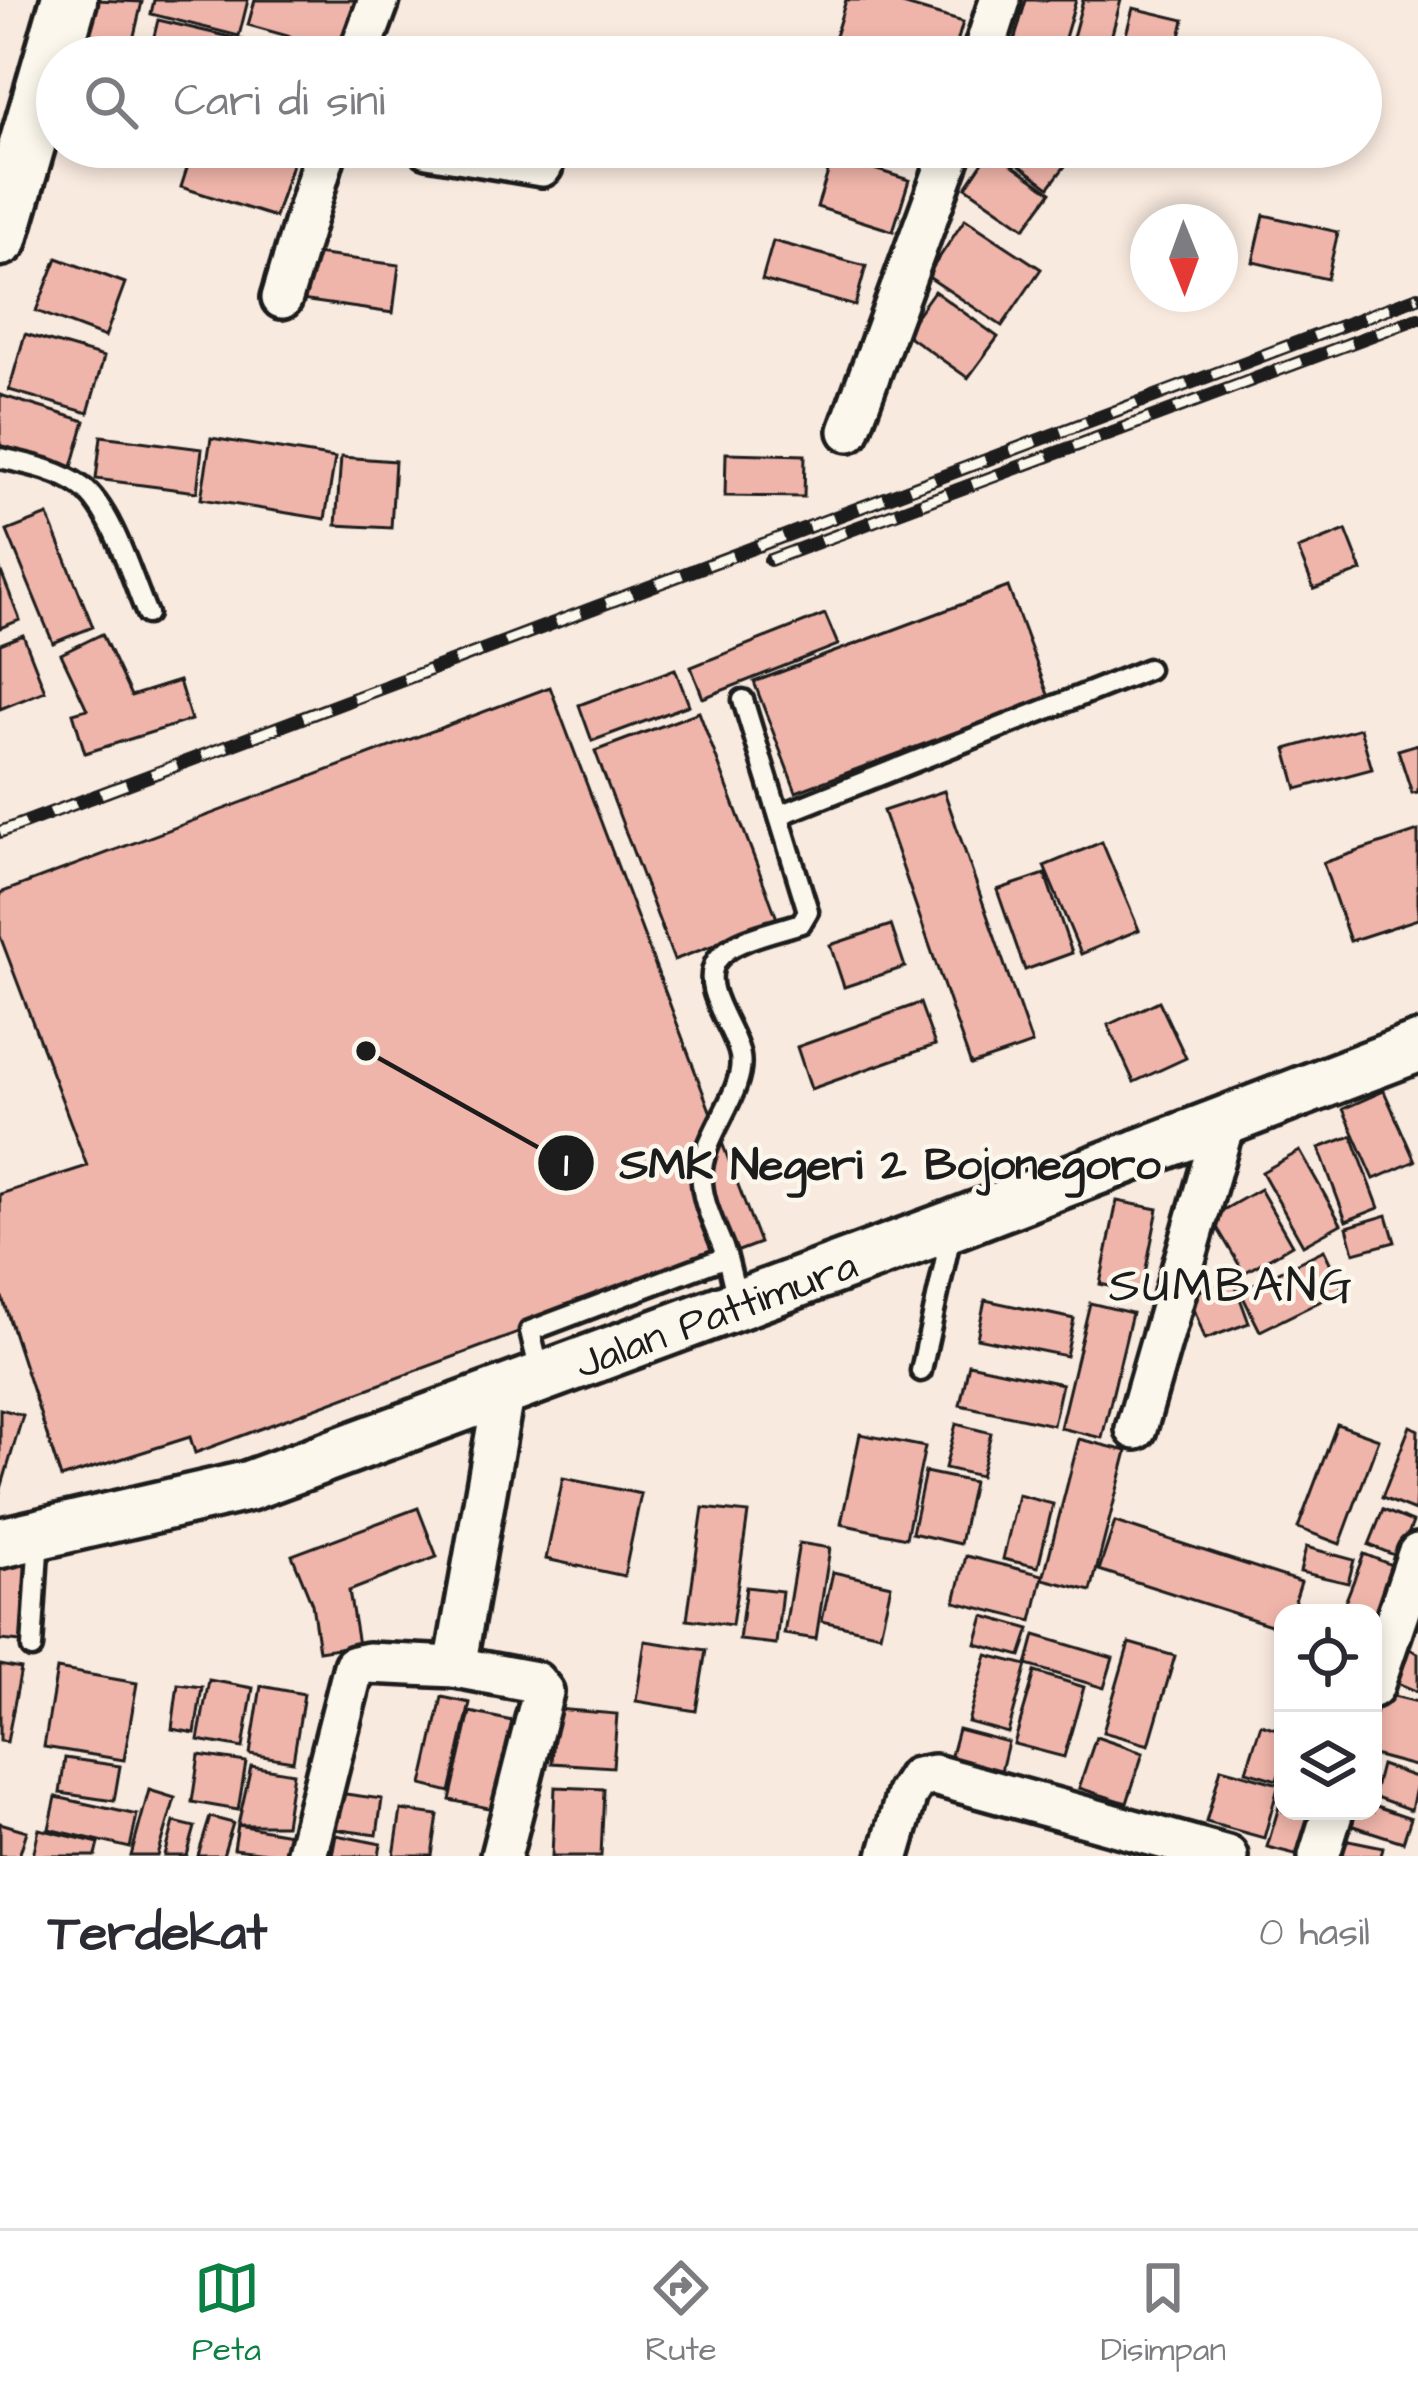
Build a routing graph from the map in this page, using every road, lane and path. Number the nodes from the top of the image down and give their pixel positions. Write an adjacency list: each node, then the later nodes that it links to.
1 (69, 0): 4 (main road)
2 (379, 0): 5 (street)
3 (1000, 0): 6 (street)
4 (60, 36)
5 (366, 36)
6 (989, 36)
7 (36, 114): 10 (main road)
8 (321, 168): 11 (street)
9 (945, 168): 12 (street)
10 (5, 204)
11 (282, 298)
12 (849, 431)
13 (0, 458): 14 (lane)
14 (147, 614)
15 (1148, 669): 17 (lane)
16 (743, 700): 17 (lane)
17 (780, 815): 21 (lane)
18 (1418, 1047): 19 (street, Jalan Pattimura)
19 (1224, 1124): 20 (street, Jalan Pattimura); 25 (street)
20 (953, 1226): 22 (street, Jalan Pattimura); 23 (lane)
21 (726, 1257): 22 (lane); 24 (lane)
22 (738, 1304): 24 (street, Jalan Pattimura)
23 (921, 1371)
24 (523, 1384): 26 (street, Jalan Pattimura); 30 (street)
25 (1136, 1429)
26 (20, 1539): 28 (lane)
27 (1418, 1554): 29 (street)
28 (32, 1648)
29 (1382, 1661)
30 (455, 1667): 32 (street); 33 (street)
31 (1330, 1820): 36 (street)
32 (306, 1856)
33 (501, 1856)
34 (889, 1856): 35 (street)
35 (1227, 1856)
36 (1318, 1856)

